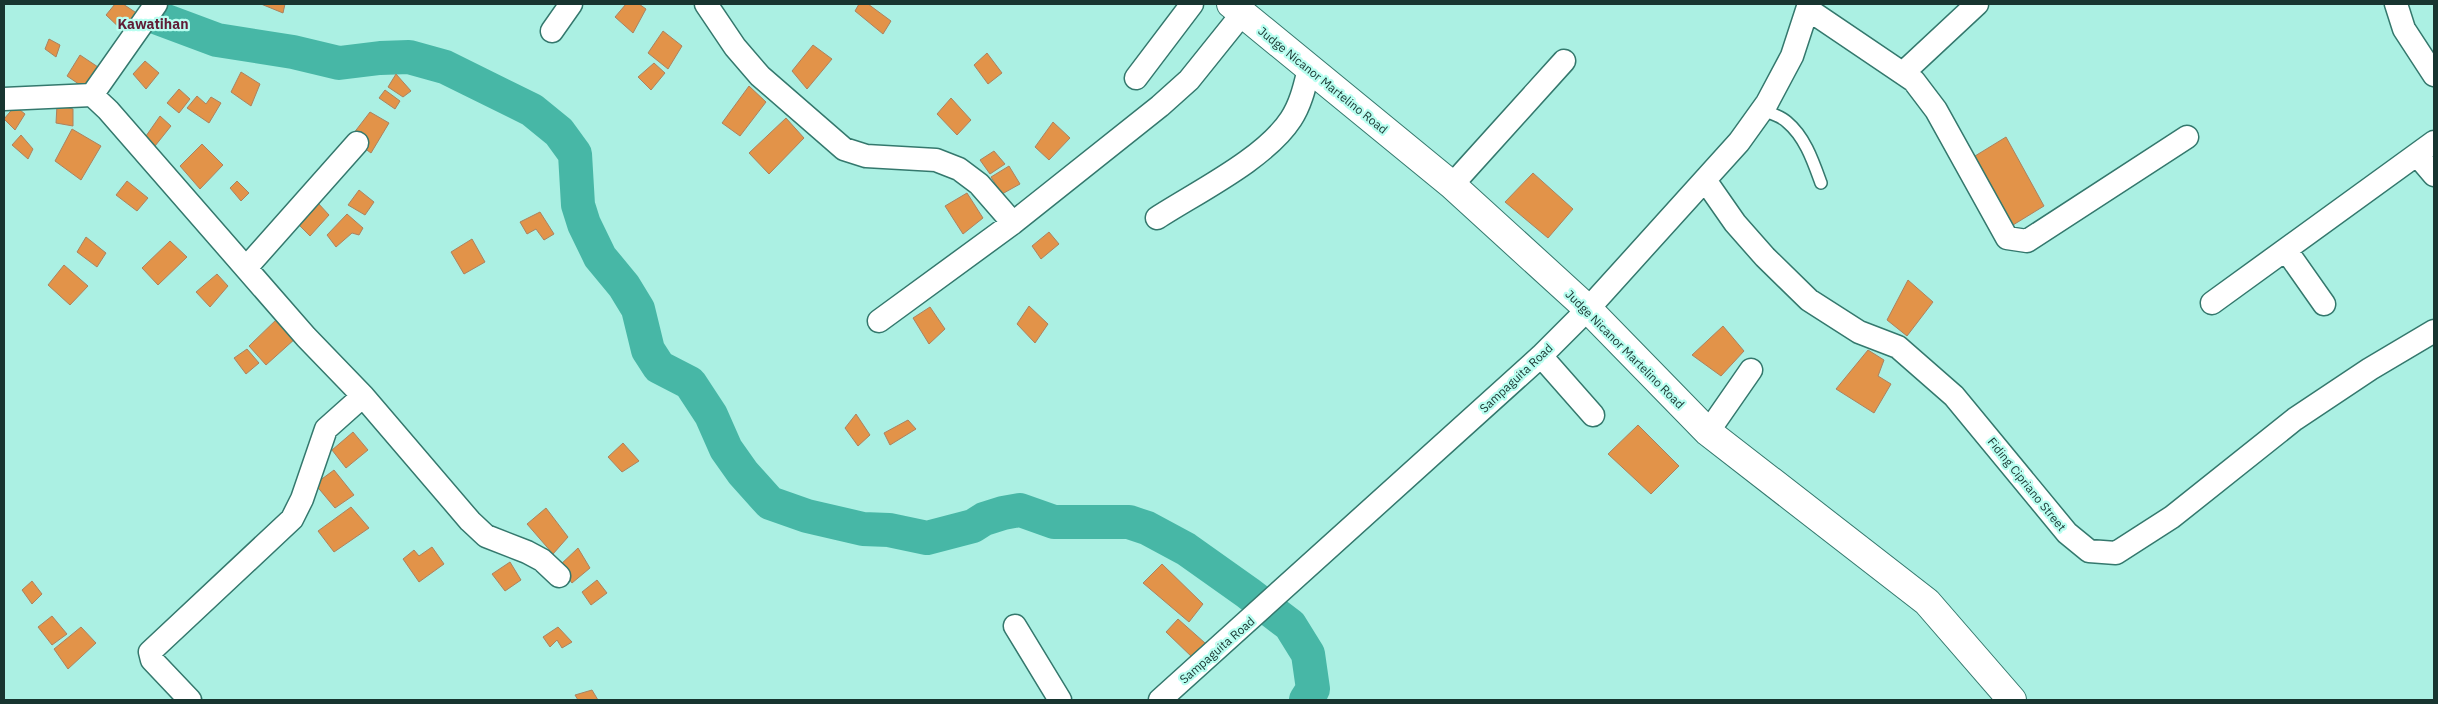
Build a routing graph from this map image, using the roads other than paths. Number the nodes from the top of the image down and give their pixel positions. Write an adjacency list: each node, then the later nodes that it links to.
1 (156, 4): 15 (street)
2 (571, 4): 9 (street)
3 (706, 4): 26 (street)
4 (1192, 4): 14 (street)
5 (1977, 4): 13 (street)
6 (2396, 4): 12 (street)
7 (1809, 7): 13 (street); 17 (street, Sampaguita Road)
8 (1236, 9): 11 (street, Judge Nicanor Martelino Road); 26 (street)
9 (552, 31)
10 (1564, 61): 24 (street)
11 (1309, 69): 24 (street, Judge Nicanor Martelino Road); 25 (street)
12 (2433, 72)
13 (1903, 73): 18 (street)
14 (1136, 78)
15 (92, 95): 16 (street); 28 (street)
16 (4, 99)
17 (1762, 110): 22 (street, Sampaguita Road); 23 (lane)
18 (2187, 137)
19 (357, 143): 28 (street)
20 (2426, 148): 21 (street); 27 (street)
21 (2434, 175)
22 (1705, 180): 31 (street, Sampaguita Road); 33 (street, Fiding Cipriano Street)
23 (1821, 183)
24 (1452, 185): 31 (street, Judge Nicanor Martelino Road)
25 (1156, 218)
26 (1013, 223): 32 (street)
27 (2286, 250): 29 (street); 30 (street)
28 (246, 268): 36 (street)
29 (2212, 303)
30 (2324, 304)
31 (1588, 309): 34 (street, Sampaguita Road); 38 (street, Judge Nicanor Martelino Road)
32 (879, 321)
33 (2434, 331)
34 (1541, 356): 37 (street); 43 (street, Sampaguita Road)
35 (1751, 370): 38 (street)
36 (363, 396): 39 (street); 41 (street)
37 (1593, 415)
38 (1708, 432): 44 (street, Judge Nicanor Martelino Road)
39 (559, 576)
40 (1016, 626): 42 (street)
41 (190, 700)
42 (1060, 700)
43 (1160, 700)
44 (2012, 700)

